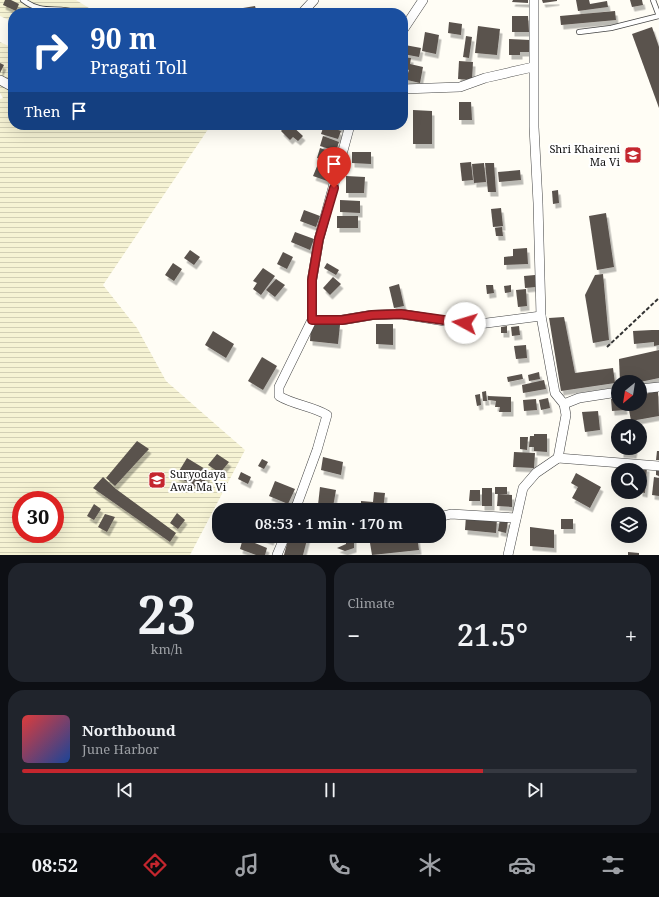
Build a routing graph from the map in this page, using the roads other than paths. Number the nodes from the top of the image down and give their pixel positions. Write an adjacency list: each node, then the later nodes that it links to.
1 (23, 0): 6 (lane)
2 (314, 0): 7 (street)
3 (423, 0): 9 (street)
4 (534, 0): 11 (street)
5 (653, 0): 8 (lane)
6 (35, 8)
7 (307, 8)
8 (659, 16): 10 (lane)
9 (408, 22)
10 (579, 32)
11 (533, 67): 12 (street); 14 (street)
12 (408, 89)
13 (349, 130): 15 (street)
14 (541, 316): 15 (street); 19 (street)
15 (312, 320): 22 (street)
16 (659, 387): 17 (street)
17 (647, 388)
18 (611, 393): 19 (street)
19 (564, 404): 20 (street)
20 (558, 458): 21 (street); 24 (street)
21 (659, 466)
22 (298, 503)
23 (446, 515): 24 (street)
24 (516, 518): 27 (street)
25 (281, 543): 26 (street)
26 (277, 555)
27 (508, 555)

